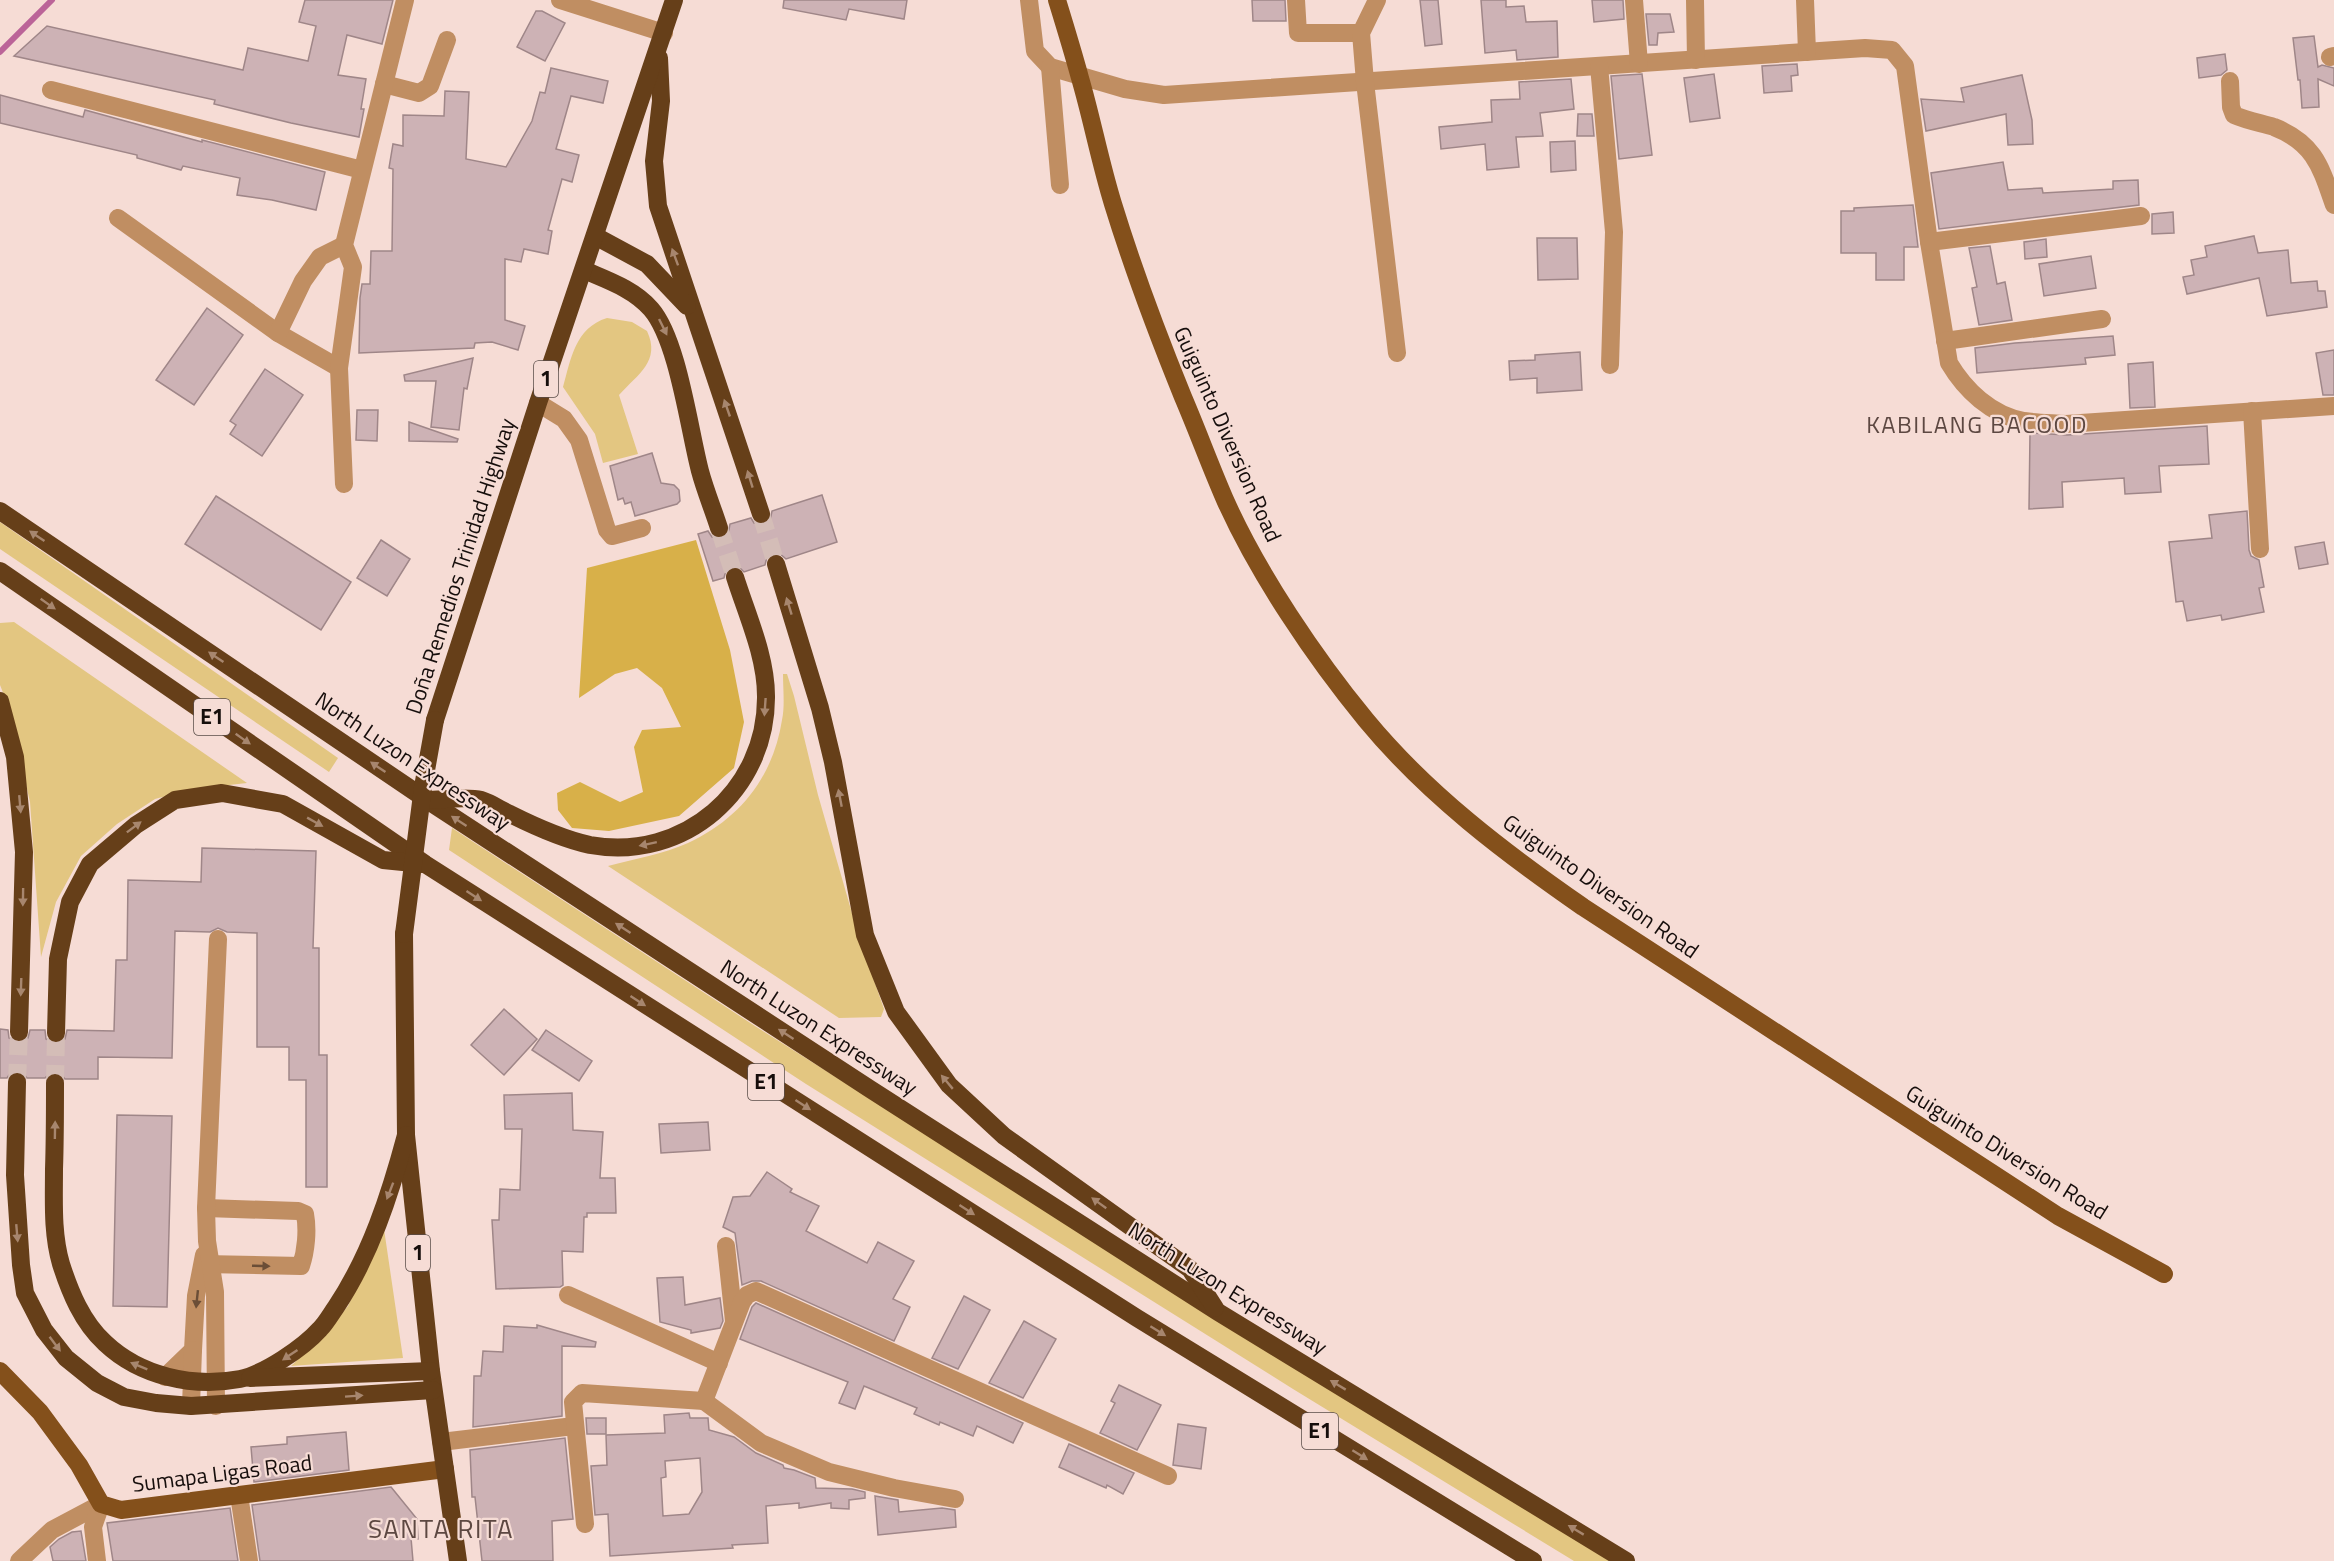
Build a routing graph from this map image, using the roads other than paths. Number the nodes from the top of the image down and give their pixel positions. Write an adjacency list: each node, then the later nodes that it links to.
1 (405, 0): 22 (street)
2 (560, 0): 13 (street)
3 (674, 0): 13 (highway, Doña Remedios Trinidad Highway / 1)
4 (1029, 0): 18 (street)
5 (1057, 0): 19 (main road, Guiguinto Diversion Road)
6 (1296, 0): 11 (street)
7 (1377, 0): 11 (street)
8 (1634, 0): 16 (street)
9 (1695, 0): 15 (street)
10 (1805, 0): 14 (street)
11 (1361, 33): 21 (street)
12 (447, 40): 22 (street)
13 (661, 40): 29 (highway, Doña Remedios Trinidad Highway / 1); 33 (highway, one-way to 13)
14 (1806, 52): 15 (street); 30 (street)
15 (1696, 60): 16 (street)
16 (1639, 64): 17 (street)
17 (1599, 66): 21 (street); 38 (street)
18 (1050, 67): 19 (street); 25 (street)
19 (1080, 76): 21 (street); 64 (main road, Guiguinto Diversion Road)
20 (2230, 81): 26 (street)
21 (1365, 82): 37 (street)
22 (384, 84): 24 (street)
23 (51, 90): 24 (street)
24 (362, 170): 31 (street)
25 (1060, 185)
26 (2334, 205)
27 (2141, 216): 30 (street)
28 (118, 218): 35 (street)
29 (594, 236): 32 (highway, Doña Remedios Trinidad Highway / 1); 33 (highway)
30 (1929, 242): 36 (street)
31 (344, 245): 35 (street); 39 (street)
32 (584, 270): 40 (highway, Doña Remedios Trinidad Highway / 1); 47 (highway, one-way to 47)
33 (692, 312): 45 (highway, one-way to 33)
34 (2102, 319): 36 (street)
35 (278, 333): 39 (street)
36 (1945, 341): 42 (street)
37 (1397, 353)
38 (1610, 365)
39 (339, 368): 43 (street)
40 (538, 403): 46 (street); 60 (highway, Doña Remedios Trinidad Highway / 1, bridge)
41 (2334, 406): 42 (street)
42 (2252, 411): 48 (street)
43 (344, 484)
44 (0, 511): 53 (highway, North Luzon Expressway / E1, one-way to 44)
45 (761, 514)
46 (642, 528)
47 (719, 528)
48 (2260, 549)
49 (776, 564): 66 (highway, one-way to 49)
50 (0, 571): 54 (highway, E1, one-way to 54)
51 (735, 577): 53 (highway, one-way to 53)
52 (0, 701): 56 (highway, one-way to 56)
53 (427, 800): 66 (highway, North Luzon Expressway / E1, one-way to 53)
54 (425, 864): 57 (highway, one-way to 54); 91 (highway, E1, one-way to 91)
55 (218, 939): 61 (street)
56 (19, 1032)
57 (56, 1033)
58 (17, 1082): 77 (highway, one-way to 77)
59 (55, 1083): 71 (highway, one-way to 59)
60 (406, 1135): 72 (highway, one-way to 72); 74 (highway, Doña Remedios Trinidad Highway / 1)
61 (206, 1208): 63 (street); 63 (street, one-way to 61)
62 (726, 1246): 67 (street)
63 (206, 1264): 68 (street, one-way to 68); 73 (street)
64 (2164, 1274)
65 (568, 1295): 69 (street)
66 (1218, 1312): 92 (highway, North Luzon Expressway / E1, one-way to 66)
67 (735, 1326): 69 (street); 82 (street)
68 (193, 1350): 71 (street); 75 (street)
69 (719, 1363): 76 (street)
70 (0, 1371): 85 (main road)
71 (165, 1377): 75 (highway)
72 (242, 1379): 73 (highway); 74 (highway)
73 (216, 1381): 75 (highway); 78 (street)
74 (432, 1381): 78 (highway, one-way to 74); 80 (highway, Doña Remedios Trinidad Highway / 1)
75 (192, 1382): 77 (street)
76 (704, 1401): 79 (street); 84 (street)
77 (191, 1406): 78 (highway)
78 (216, 1406)
79 (574, 1426): 80 (street); 86 (street)
80 (441, 1442): 81 (highway, Doña Remedios Trinidad Highway / 1)
81 (445, 1469): 83 (main road, Sumapa Ligas Road); 90 (highway, Doña Remedios Trinidad Highway / 1)
82 (1168, 1476)
83 (239, 1495): 85 (main road, Sumapa Ligas Road); 89 (street)
84 (955, 1499)
85 (101, 1504): 87 (street); 88 (street)
86 (585, 1524)
87 (19, 1561)
88 (97, 1561)
89 (249, 1561)
90 (458, 1561)
91 (1533, 1561)
92 (1626, 1561)

